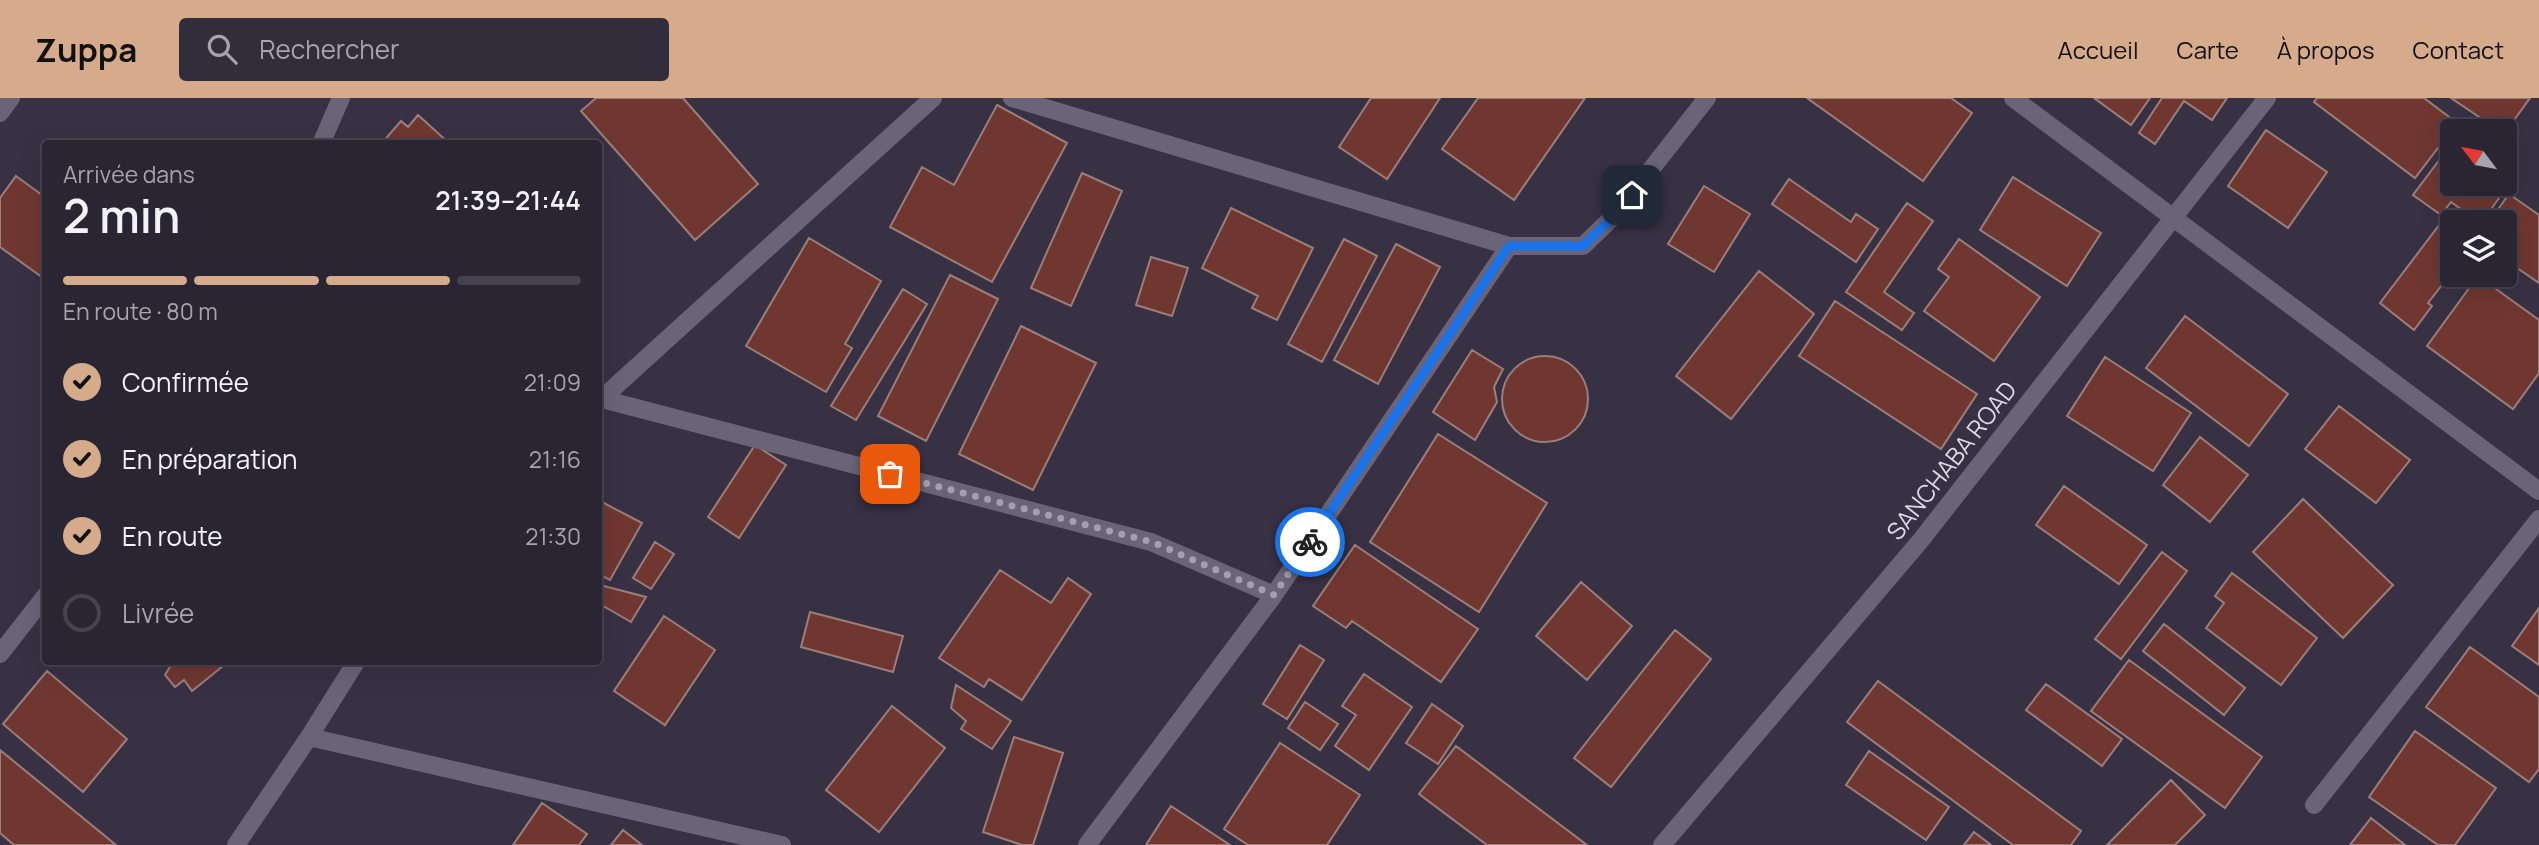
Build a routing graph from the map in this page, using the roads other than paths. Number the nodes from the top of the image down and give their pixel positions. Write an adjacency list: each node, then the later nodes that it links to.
1 (11, 98): 8 (street)
2 (341, 98): 9 (street)
3 (933, 98): 12 (street)
4 (1013, 98): 11 (street)
5 (1707, 98): 11 (street)
6 (2013, 98): 10 (street)
7 (2267, 98): 10 (street, SANCHABA ROAD)
8 (0, 113)
9 (323, 140)
10 (2174, 220): 14 (street); 25 (street, SANCHABA ROAD)
11 (1509, 246): 16 (street)
12 (602, 399)
13 (602, 402): 16 (street)
14 (2539, 491)
15 (2539, 519): 21 (street)
16 (1274, 595): 24 (street)
17 (42, 600): 18 (street)
18 (0, 654)
19 (354, 665): 20 (street)
20 (309, 737): 22 (street); 23 (street)
21 (2314, 805)
22 (236, 845)
23 (782, 845)
24 (1087, 845)
25 (1662, 845)

